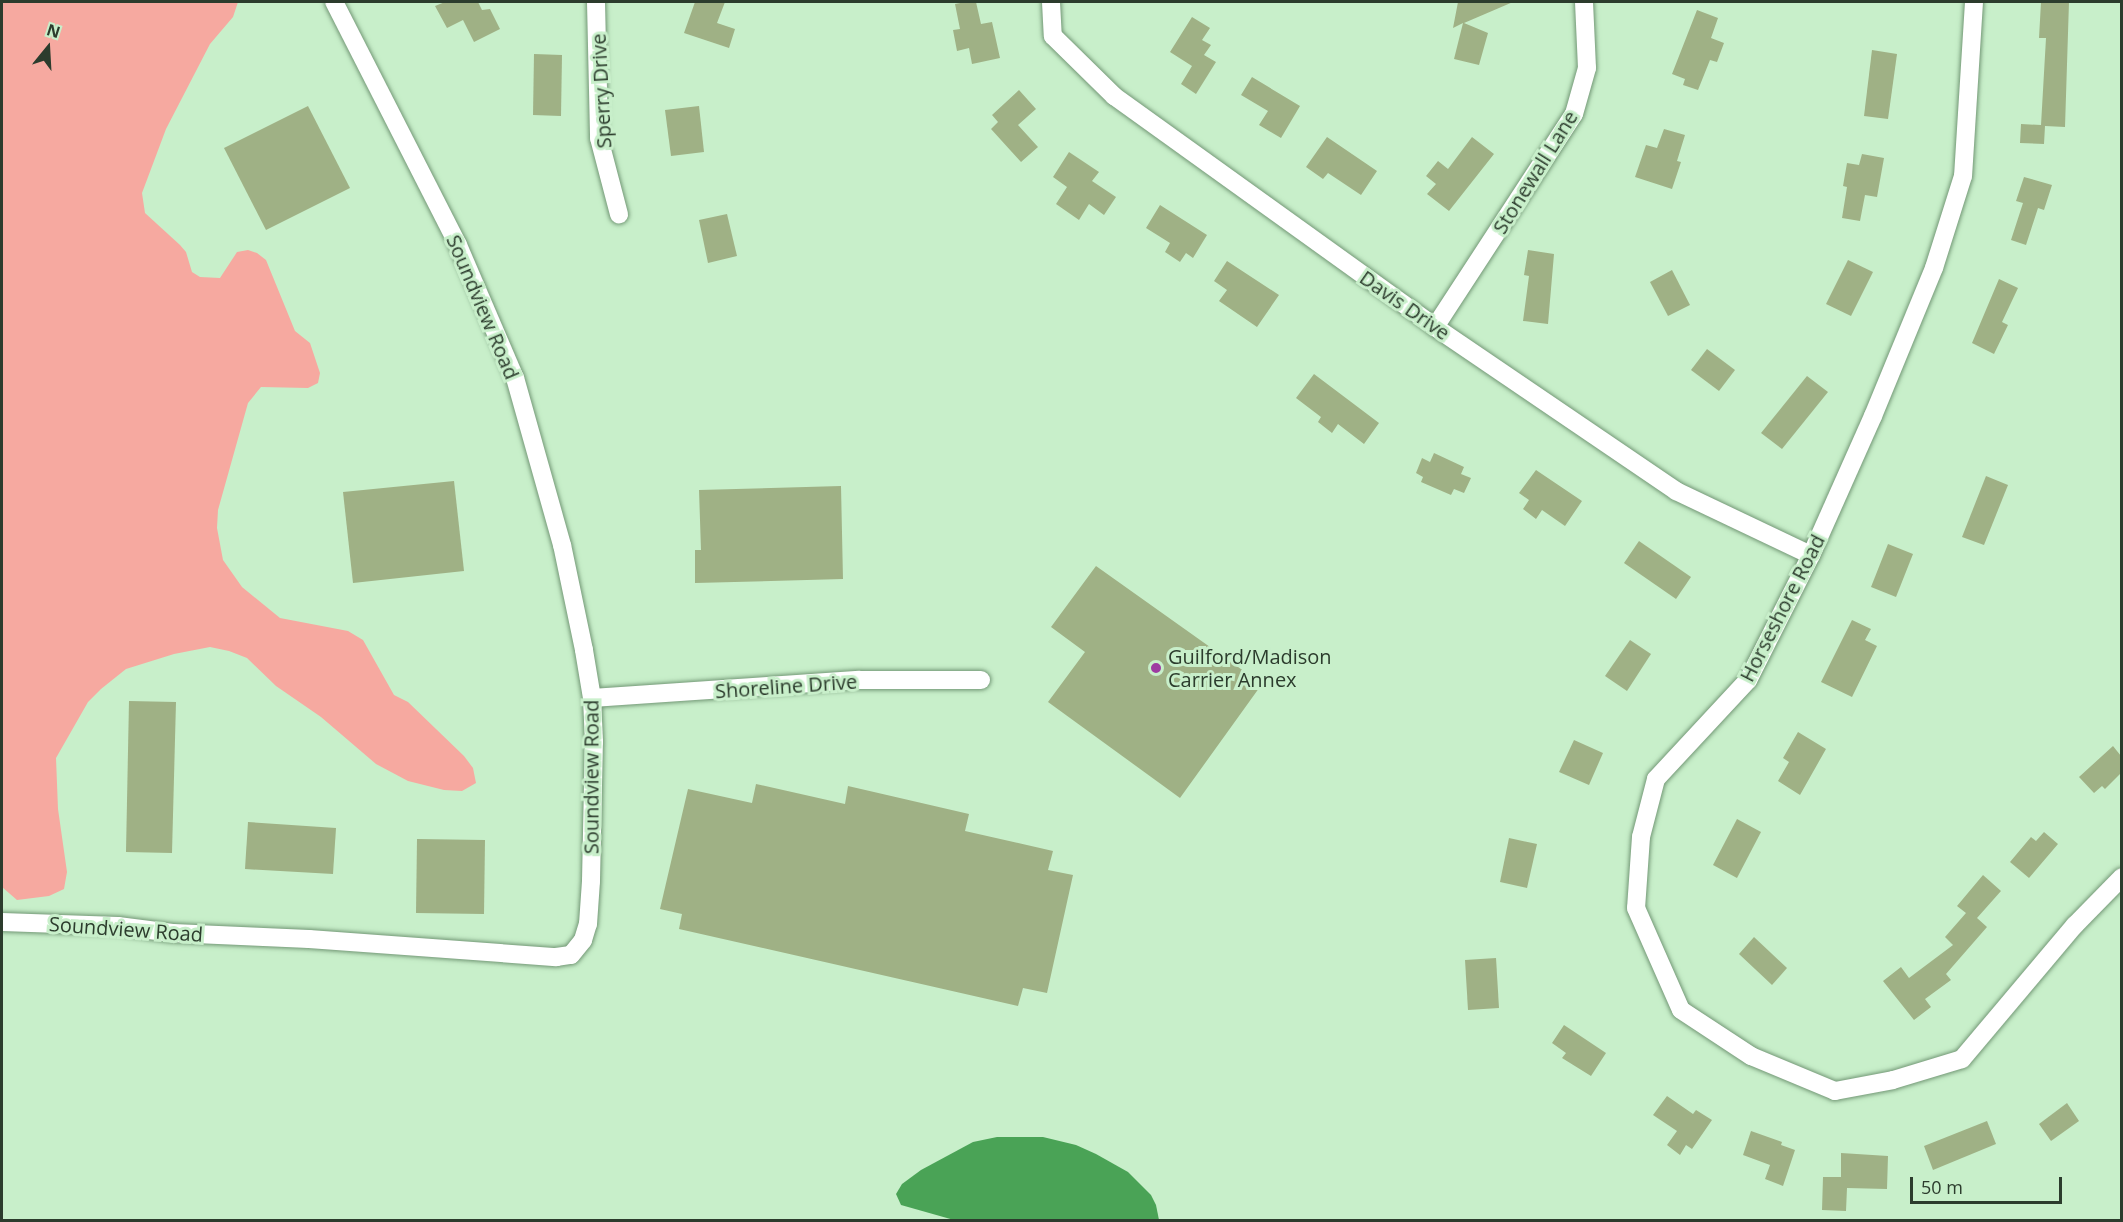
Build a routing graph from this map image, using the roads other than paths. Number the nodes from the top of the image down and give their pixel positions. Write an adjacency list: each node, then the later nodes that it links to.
1 (334, 2): 10 (street, Soundview Road)
2 (597, 2): 6 (street, Sperry Drive)
3 (1051, 2): 7 (street, Davis Drive)
4 (1584, 2): 7 (street, Stonewall Lane)
5 (1974, 2): 8 (street, Horseshore Road)
6 (619, 214)
7 (1435, 327): 8 (street, Davis Drive)
8 (1811, 555): 11 (street, Horseshore Road)
9 (981, 680): 10 (street, Shoreline Drive)
10 (592, 698): 12 (street, Soundview Road)
11 (2121, 877)
12 (2, 922)

